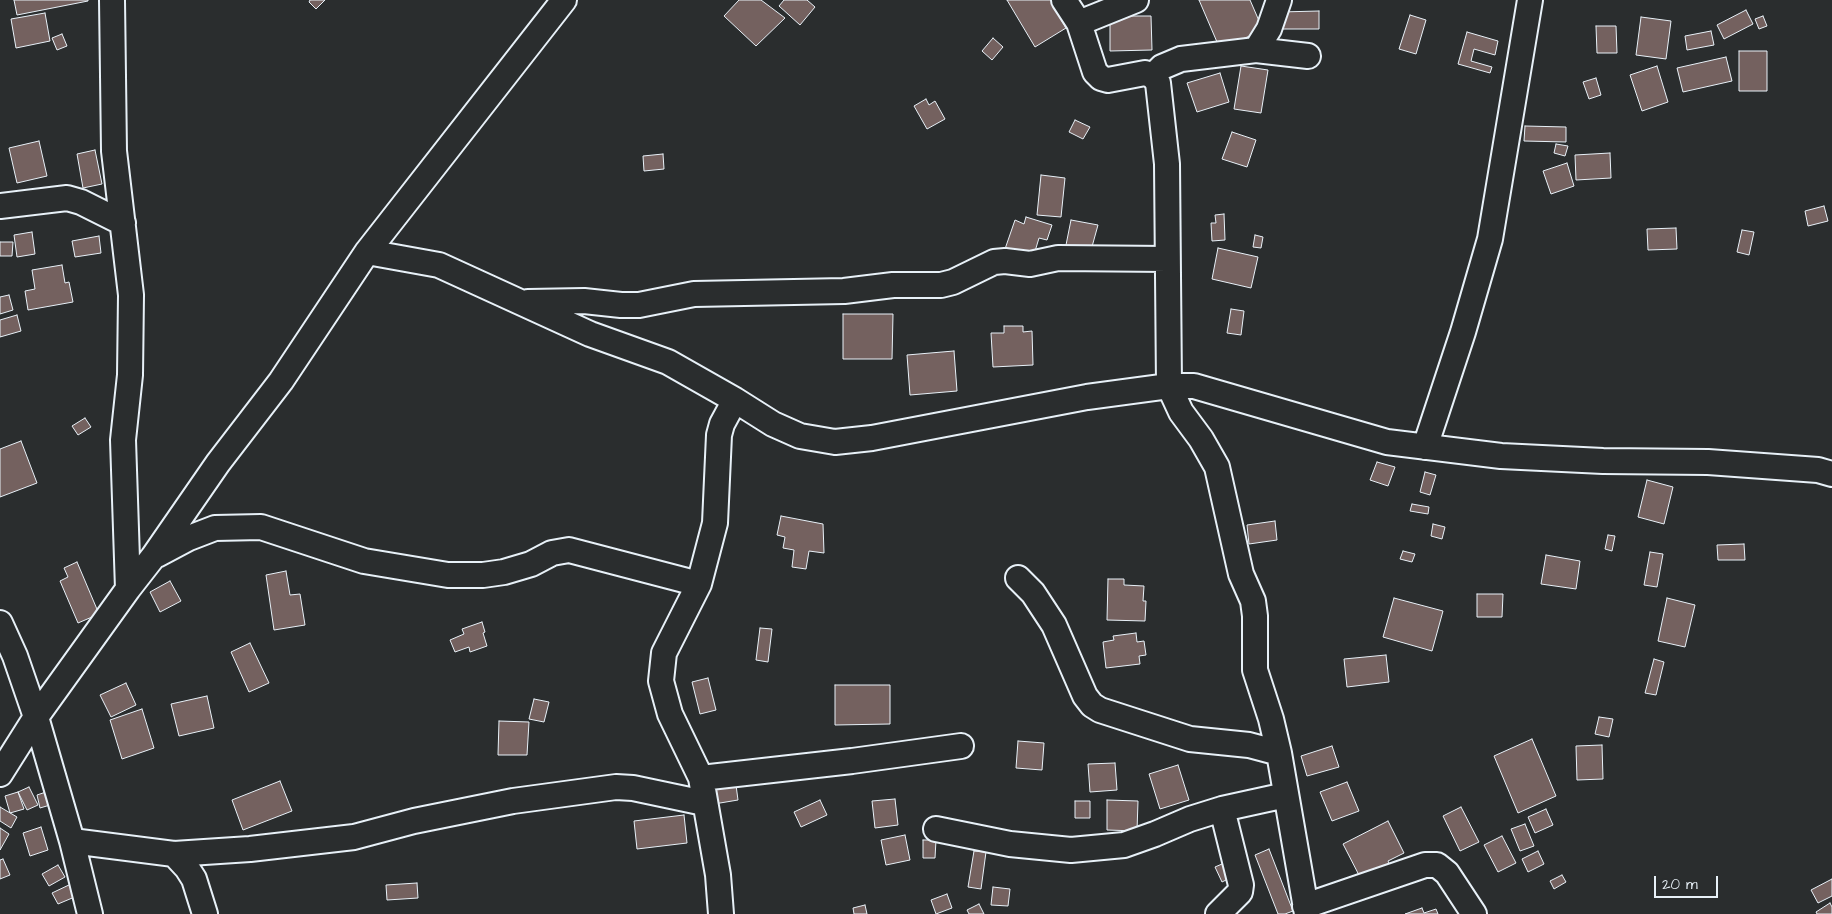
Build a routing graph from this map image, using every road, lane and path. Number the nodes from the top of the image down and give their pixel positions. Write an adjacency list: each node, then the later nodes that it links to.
1 (112, 0): 12 (street)
2 (564, 0): 13 (street)
3 (1064, 0): 7 (street)
4 (1136, 0): 7 (street)
5 (1279, 0): 8 (street)
6 (1530, 0): 18 (street)
7 (1079, 23): 10 (street)
8 (1256, 50): 9 (street); 10 (street)
9 (1308, 56)
10 (1153, 76): 14 (street)
11 (0, 206): 12 (street)
12 (123, 223): 23 (street)
13 (367, 252): 15 (street); 20 (street)
14 (1167, 259): 15 (street); 16 (street)
15 (523, 303): 17 (street)
16 (1169, 386): 17 (street); 18 (street); 27 (street)
17 (735, 400): 22 (street)
18 (1425, 447): 19 (street)
19 (1832, 474)
20 (153, 557): 22 (street); 23 (street)
21 (1018, 578): 27 (street)
22 (699, 584): 29 (street)
23 (128, 589): 25 (street)
24 (0, 623): 25 (street)
25 (36, 717): 28 (street); 34 (street)
26 (961, 746): 29 (street)
27 (1279, 753): 30 (street)
28 (0, 774)
29 (701, 778): 31 (street)
30 (1286, 795): 32 (street); 36 (street)
31 (704, 803): 35 (street); 39 (street)
32 (1222, 809): 33 (street); 40 (street)
33 (936, 829)
34 (72, 841): 35 (street); 37 (street)
35 (174, 854): 38 (street)
36 (1306, 910): 41 (street)
37 (90, 914)
38 (205, 914)
39 (721, 914)
40 (1218, 914)
41 (1474, 914)

